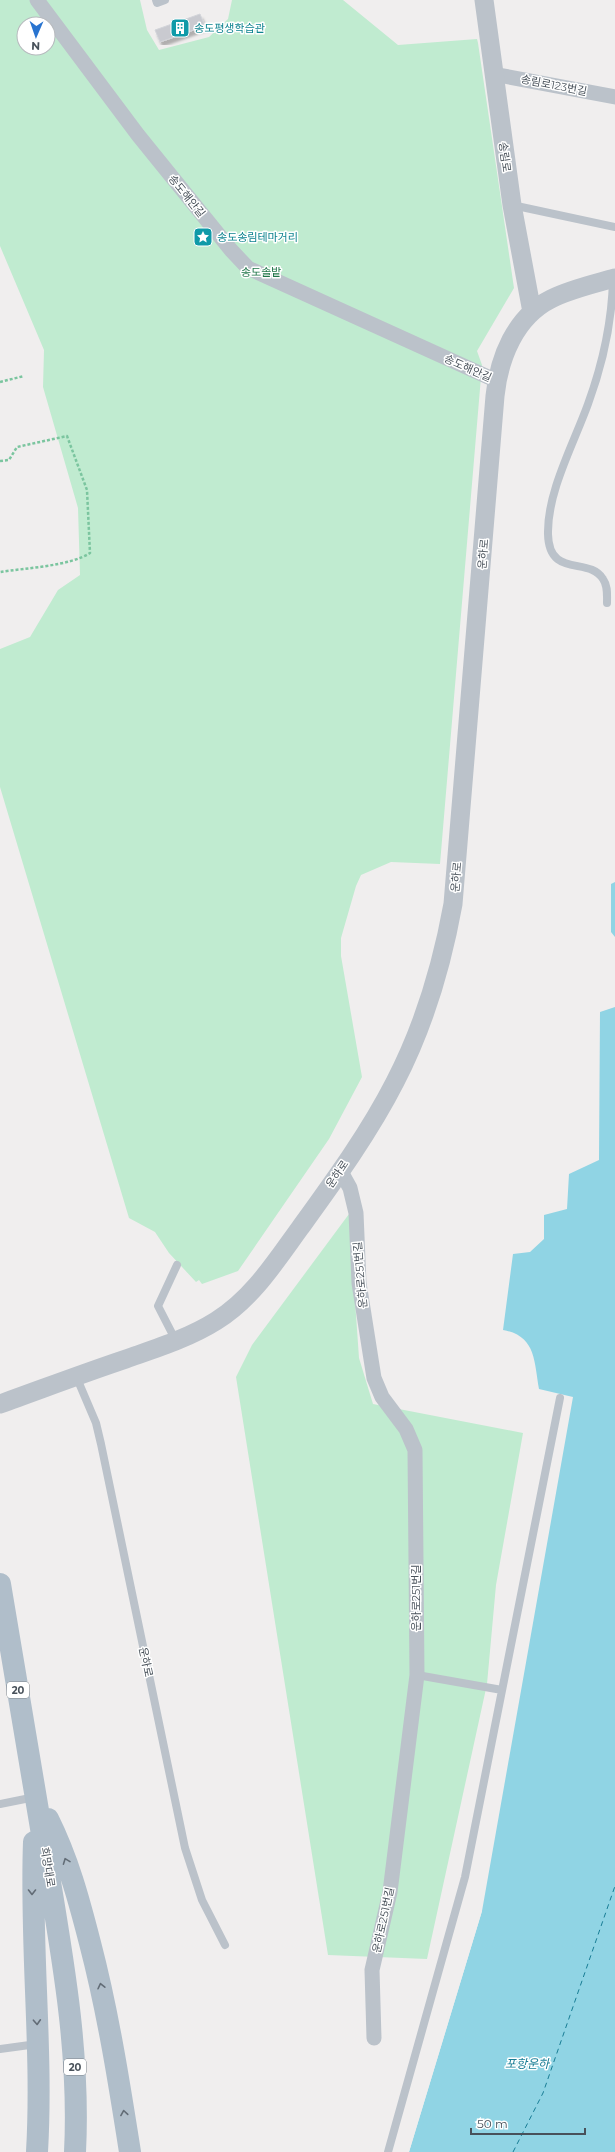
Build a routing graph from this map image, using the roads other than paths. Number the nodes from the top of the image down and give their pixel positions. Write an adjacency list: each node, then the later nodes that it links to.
1 (37, 0): 11 (street, 송도해안길)
2 (156, 0): 3 (lane)
3 (165, 0)
4 (484, 0): 5 (street, 송림로)
5 (493, 74): 6 (street, 송림로123번길); 7 (street, 송림로)
6 (615, 97)
7 (512, 205): 8 (lane); 10 (street, 송림로)
8 (615, 227)
9 (614, 278): 10 (street, 운하로); 12 (lane)
10 (532, 312): 11 (street, 운하로)
11 (497, 381): 13 (street, 운하로)
12 (607, 603)
13 (340, 1170): 15 (street, 운하로); 20 (street, 운하로251번길)
14 (177, 1265): 15 (lane)
15 (176, 1341): 16 (street, 운하로)
16 (76, 1376): 18 (street, 운하로); 24 (lane, 운하로)
17 (560, 1398): 21 (lane)
18 (0, 1404)
19 (0, 1584): 22 (main road, 희망대로 / 20)
20 (417, 1676): 21 (lane); 25 (street, 운하로251번길)
21 (502, 1690): 31 (lane)
22 (36, 1797): 23 (lane); 26 (main road, one-way to 26); 29 (main road, 희망대로 / 20); 30 (main road, one-way to 22)
23 (0, 1804)
24 (225, 1945)
25 (374, 2038)
26 (38, 2044): 27 (lane); 28 (main road)
27 (0, 2049)
28 (37, 2152)
29 (75, 2152)
30 (130, 2152)
31 (388, 2152)

